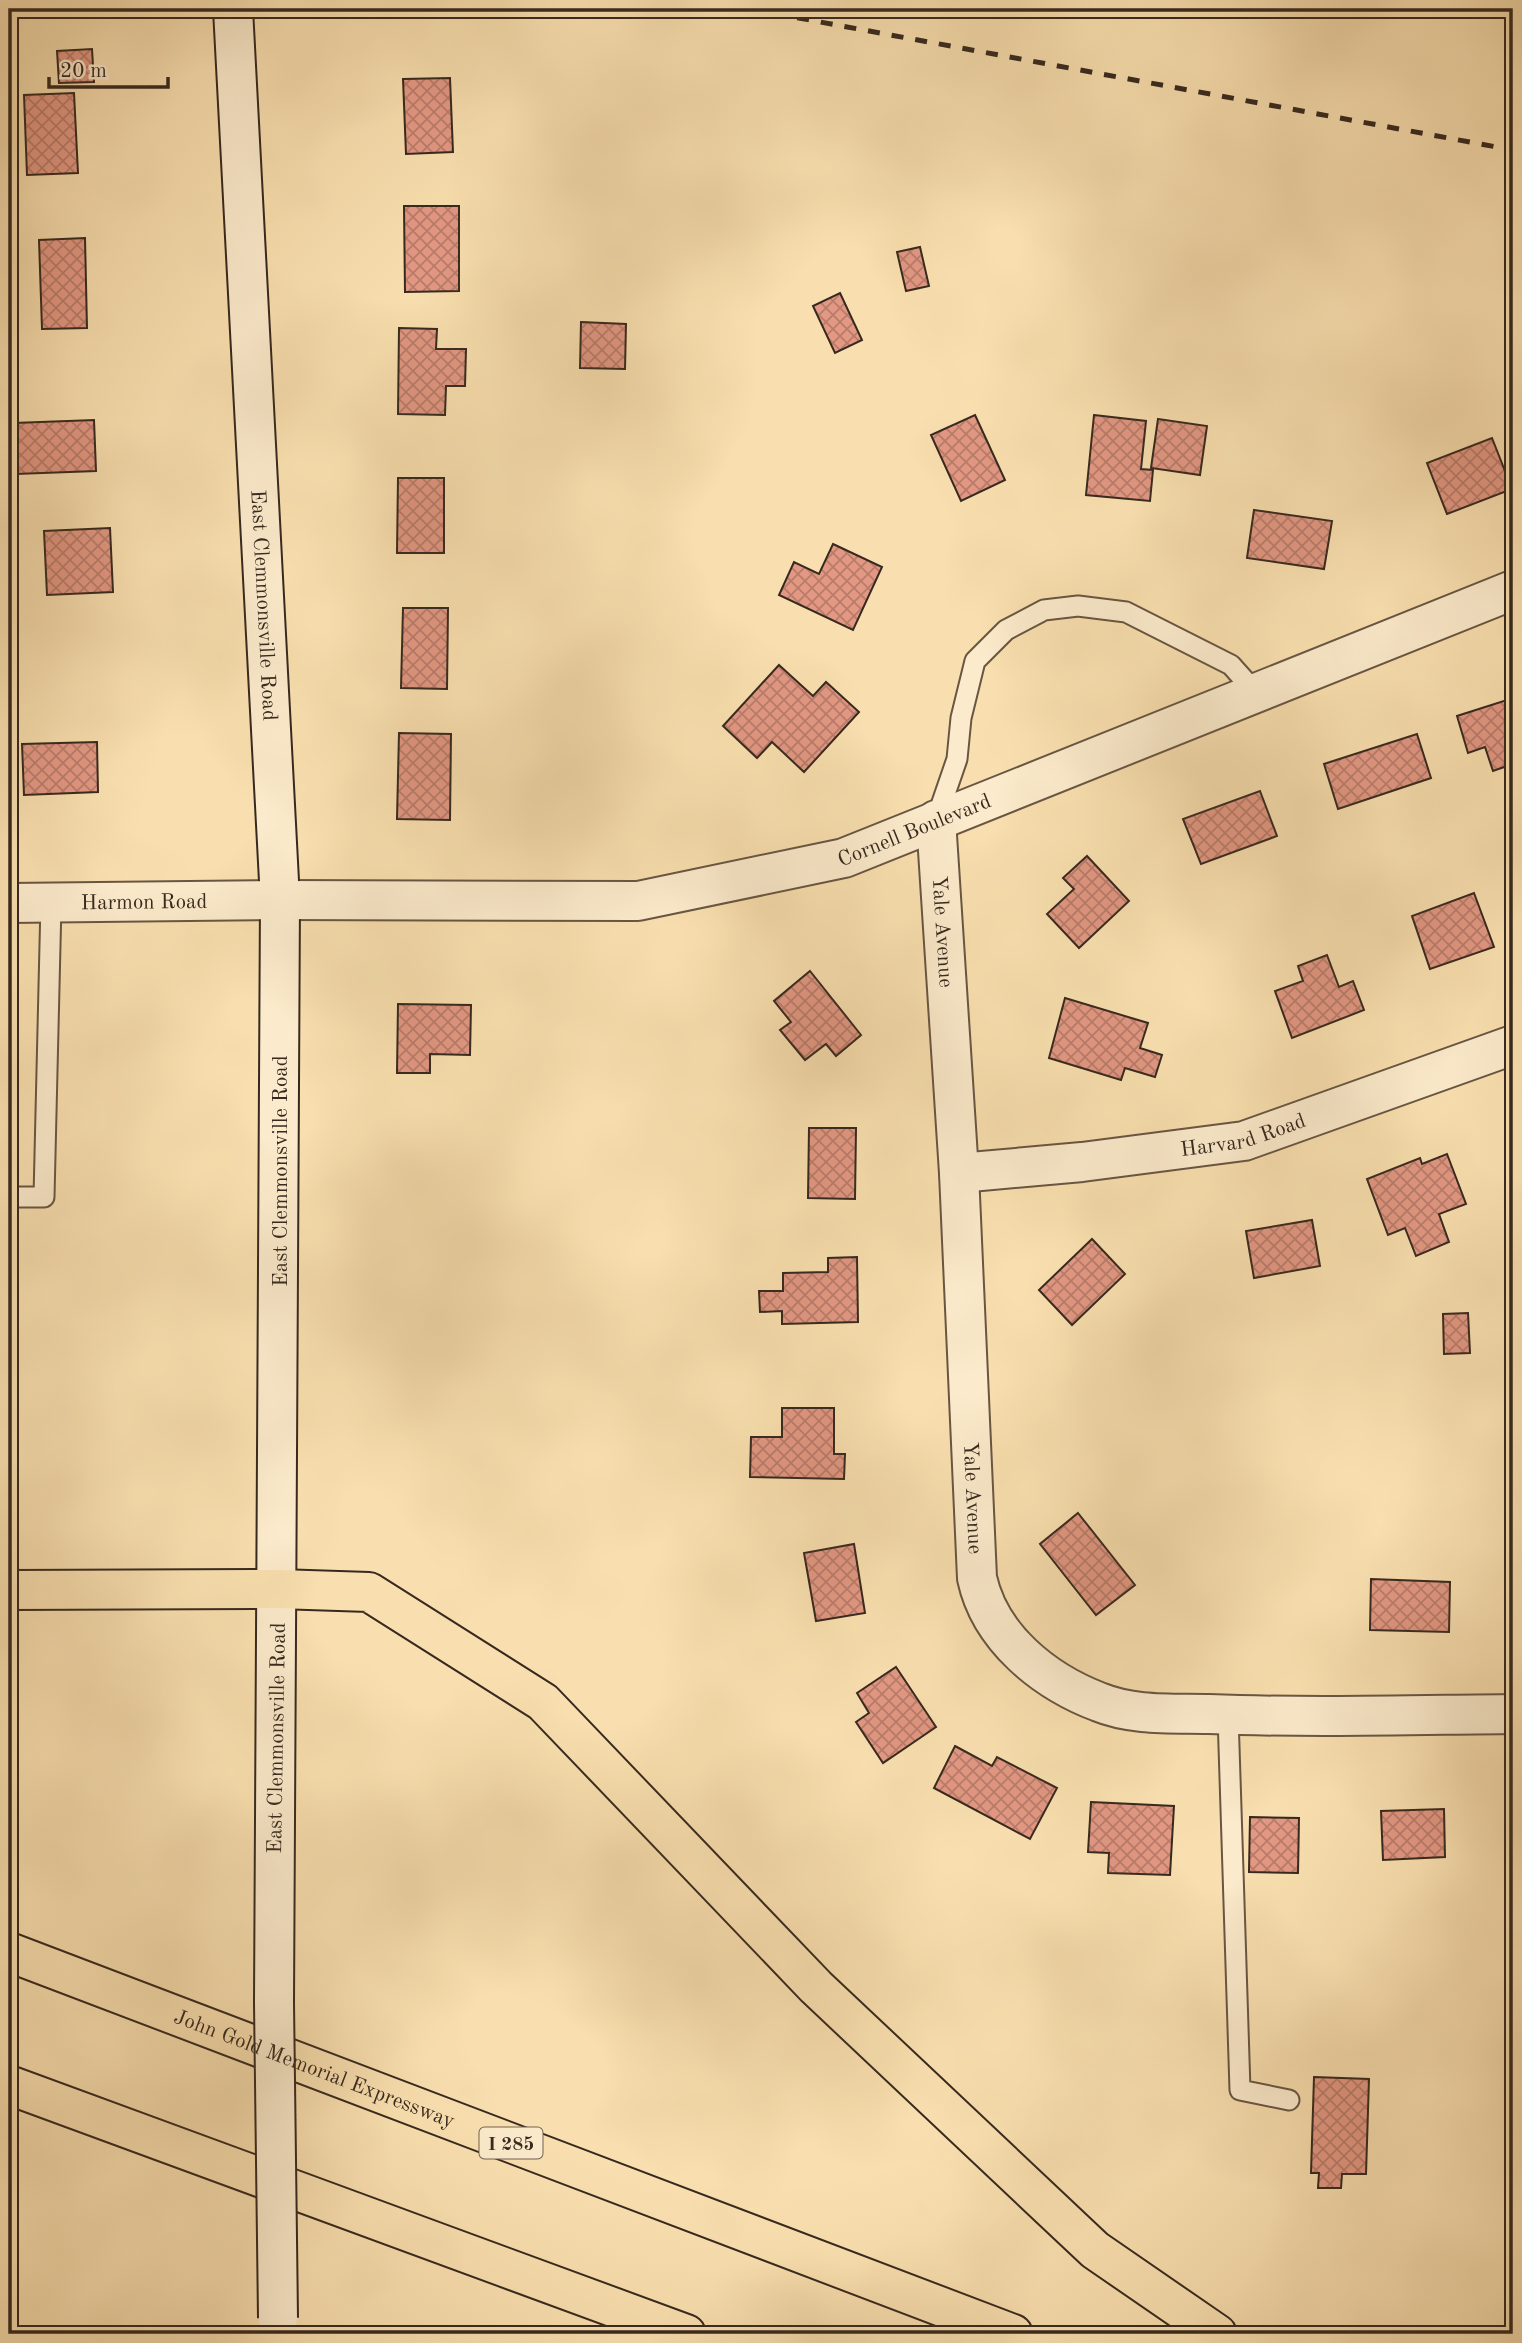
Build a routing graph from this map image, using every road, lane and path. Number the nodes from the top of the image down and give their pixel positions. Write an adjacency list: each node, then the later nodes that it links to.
1 (234, 24): 5 (street, East Clemmonsville Road)
2 (1513, 590): 3 (street, Cornell Boulevard)
3 (1256, 693): 4 (street, Cornell Boulevard); 4 (lane)
4 (936, 820): 5 (street, Cornell Boulevard); 9 (street, Yale Avenue)
5 (280, 900): 7 (street, Harmon Road); 11 (street, East Clemmonsville Road)
6 (9, 903): 7 (street, Harmon Road)
7 (51, 903): 10 (lane)
8 (1513, 1045): 9 (street, Harvard Road)
9 (959, 1173): 14 (street, Yale Avenue)
10 (9, 1197)
11 (278, 1589): 12 (highway); 18 (street, East Clemmonsville Road, bridge); 21 (highway)
12 (9, 1590)
13 (1513, 1714): 14 (street, Yale Avenue)
14 (1228, 1715): 17 (lane)
15 (9, 1952): 20 (highway, John Gold Memorial Expressway / I 285)
16 (9, 2085): 19 (highway)
17 (1289, 2100)
18 (278, 2326)
19 (686, 2334)
20 (1013, 2334)
21 (1217, 2334)

